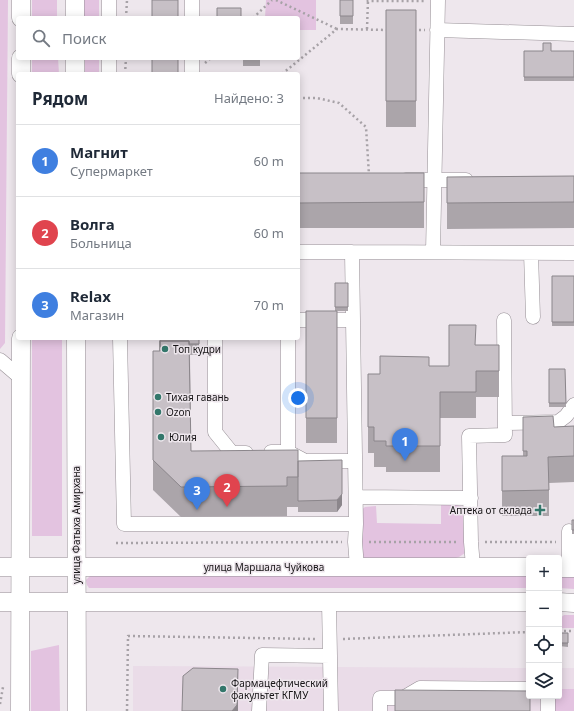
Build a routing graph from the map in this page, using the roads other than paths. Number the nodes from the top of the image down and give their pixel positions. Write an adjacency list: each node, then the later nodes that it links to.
1 (21, 0): 6 (main road)
2 (75, 0): 7 (main road)
3 (109, 0): 8 (lane)
4 (192, 0): 9 (lane)
5 (438, 1): 10 (lane)
6 (21, 16)
7 (75, 16)
8 (109, 16)
9 (192, 16)
10 (437, 30): 11 (lane); 21 (lane)
11 (574, 34)
12 (21, 60): 16 (main road)
13 (75, 60): 17 (main road)
14 (109, 60): 18 (lane)
15 (192, 60): 19 (lane)
16 (21, 72)
17 (75, 72)
18 (109, 72)
19 (192, 72)
20 (369, 180): 21 (lane)
21 (435, 180): 22 (lane); 25 (lane)
22 (481, 180)
23 (300, 252): 24 (lane)
24 (352, 252): 25 (lane); 30 (lane)
25 (433, 252): 26 (lane)
26 (531, 253): 27 (lane); 28 (lane)
27 (574, 253)
28 (533, 317)
29 (300, 320): 30 (lane)
30 (353, 320): 42 (lane)
31 (504, 320): 40 (lane)
32 (21, 340): 38 (main road)
33 (76, 340): 49 (main road, улица Фатыха Амирхана)
34 (120, 340): 45 (lane)
35 (215, 340): 41 (lane)
36 (288, 340): 41 (lane)
37 (0, 360): 38 (lane)
38 (21, 378): 48 (main road)
39 (574, 405): 40 (lane)
40 (505, 423): 44 (lane)
41 (288, 452): 42 (lane)
42 (355, 461): 43 (lane)
43 (356, 497): 44 (lane); 45 (lane)
44 (471, 498): 51 (lane)
45 (356, 524): 50 (lane)
46 (569, 531): 53 (lane)
47 (0, 567): 48 (main road, улица Маршала Чуйкова)
48 (20, 567): 49 (main road, улица Маршала Чуйкова); 55 (main road)
49 (77, 567): 50 (main road, улица Маршала Чуйкова); 56 (main road, улица Фатыха Амирхана)
50 (357, 567): 51 (main road, улица Маршала Чуйкова)
51 (473, 567): 52 (main road, улица Маршала Чуйкова)
52 (526, 568)
53 (567, 568)
54 (0, 602): 55 (main road)
55 (20, 602): 56 (main road); 64 (main road)
56 (77, 602): 57 (main road); 65 (main road, улица Фатыха Амирхана)
57 (329, 602): 58 (main road); 61 (lane)
58 (526, 602)
59 (562, 602): 60 (main road)
60 (574, 602)
61 (330, 656): 66 (lane); 67 (lane)
62 (526, 689): 68 (lane)
63 (548, 699): 69 (lane)
64 (20, 711)
65 (77, 711)
66 (259, 711)
67 (331, 711)
68 (380, 711)
69 (548, 711)

